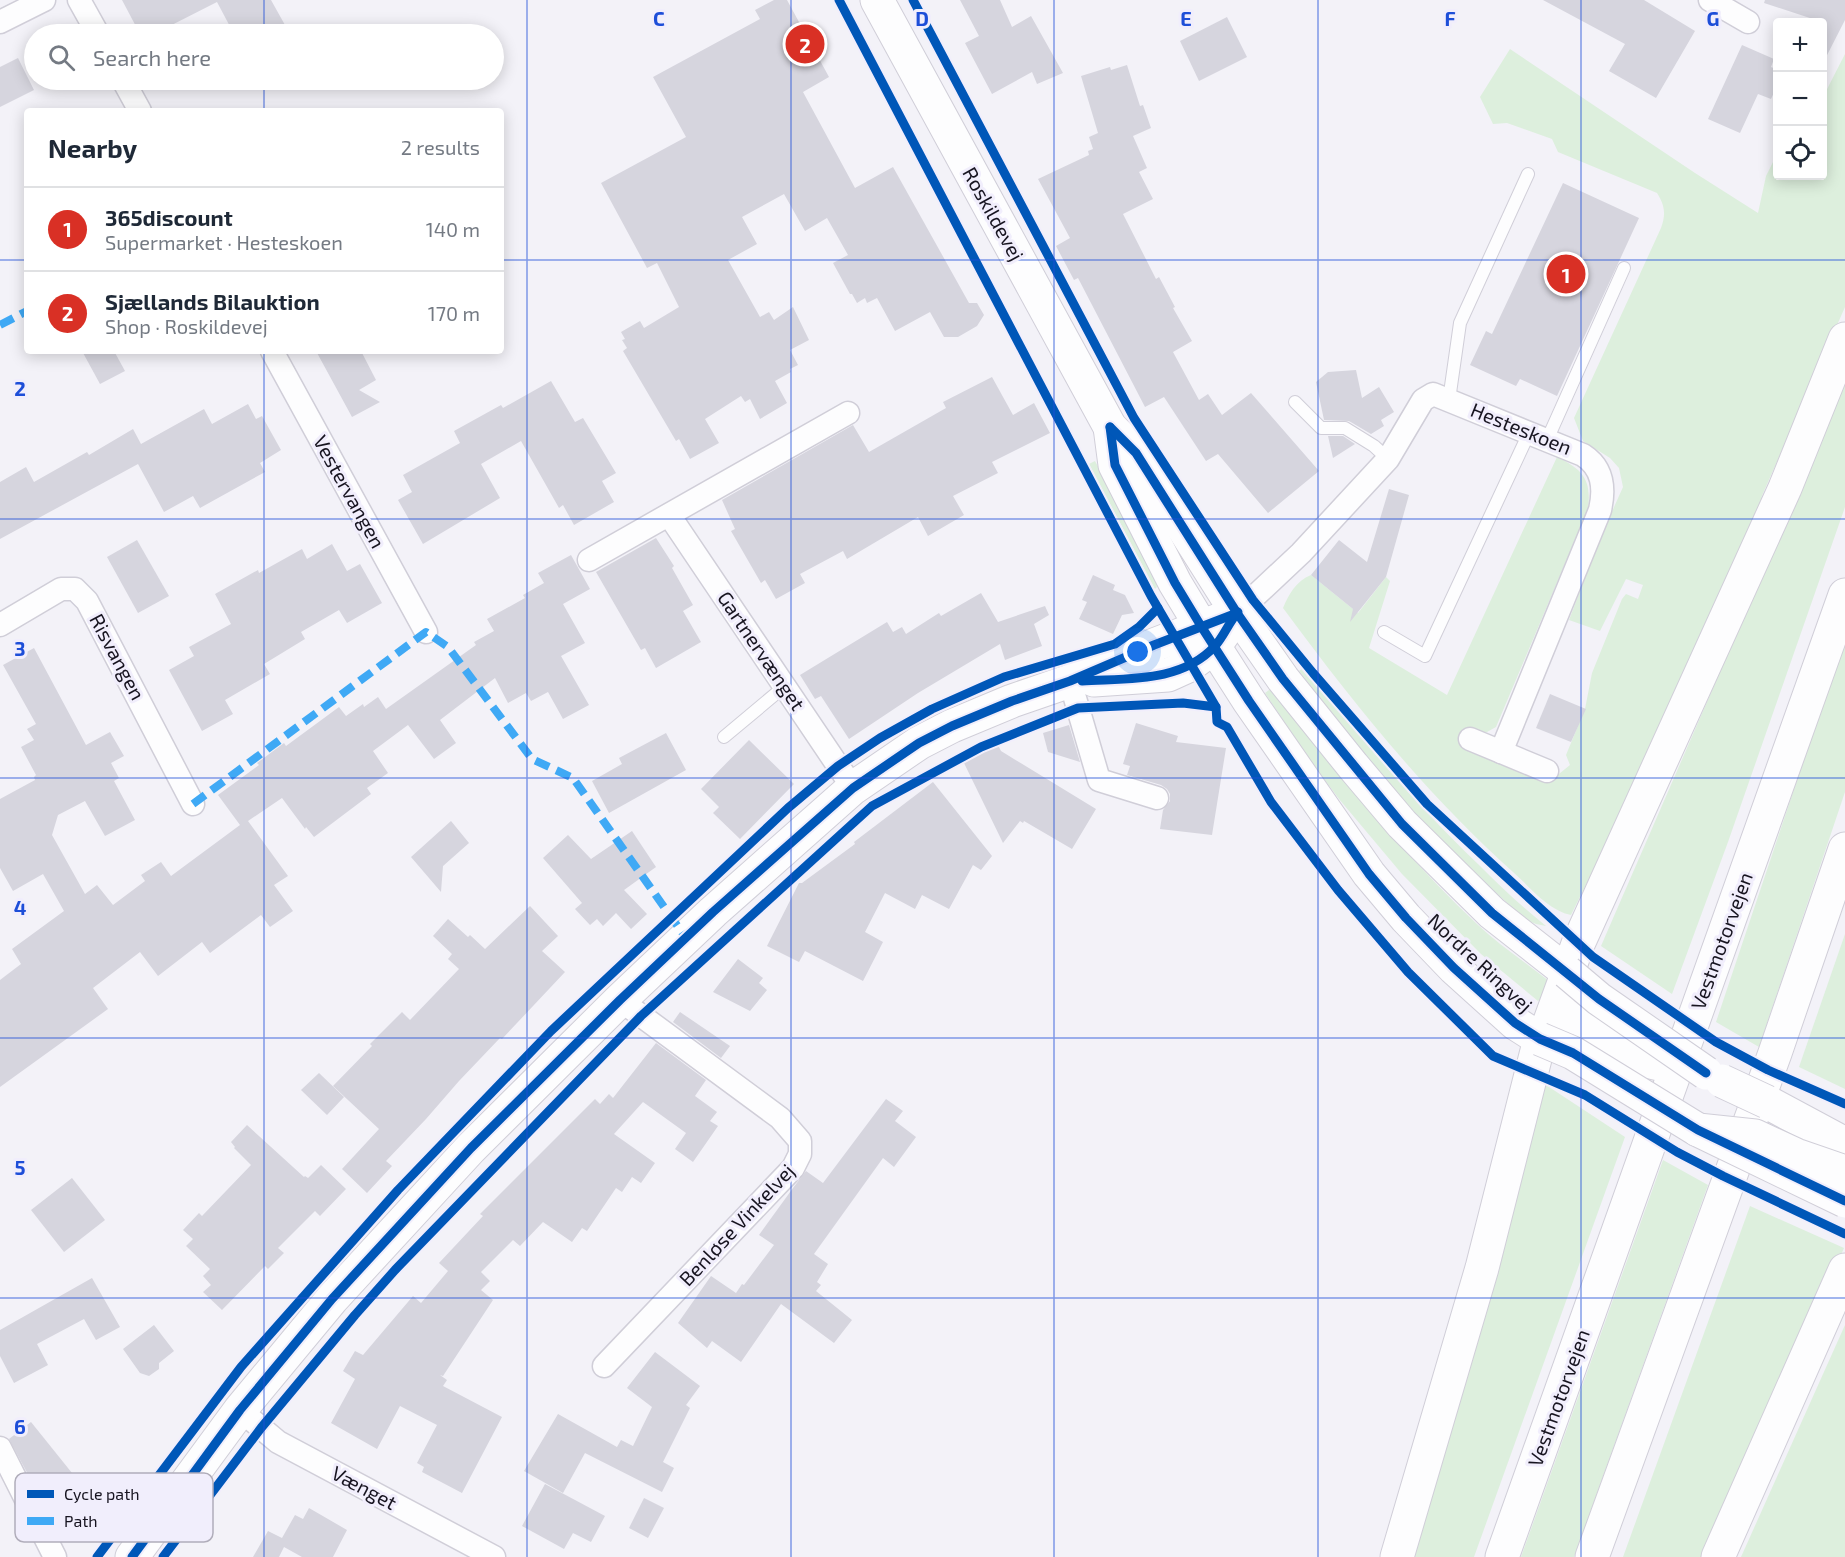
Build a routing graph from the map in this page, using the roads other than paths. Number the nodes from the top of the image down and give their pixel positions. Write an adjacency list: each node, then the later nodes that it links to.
1 (44, 0): 5 (street)
2 (79, 0): 7 (street)
3 (877, 0): 17 (main road, Roskildevej)
4 (1710, 0): 6 (street)
5 (0, 22)
6 (1748, 22)
7 (92, 24)
8 (128, 90): 9 (street)
9 (138, 108)
10 (1528, 174): 14 (lane)
11 (1624, 268): 18 (lane)
12 (1845, 339): 38 (main road)
13 (274, 354): 25 (street, Vestervangen)
14 (1449, 400): 18 (street, Hesteskoen); 19 (street, Hesteskoen)
15 (1295, 402): 19 (lane)
16 (848, 413): 20 (street)
17 (1110, 428): 23 (main road, Roskildevej); 27 (main road, Roskildevej)
18 (1538, 436): 26 (lane); 32 (street, Hesteskoen)
19 (1388, 459): 23 (street, Hesteskoen)
20 (669, 515): 21 (street); 29 (street, Gartnervænget)
21 (589, 560)
22 (1845, 595): 58 (main road, Vestmotorvejen)
23 (1237, 613): 27 (main road); 38 (main road)
24 (0, 625): 36 (street, Risvangen)
25 (426, 632)
26 (1384, 632)
27 (1207, 637): 28 (main road); 40 (main road, Nordre Ringvej)
28 (1070, 681): 34 (main road); 35 (street)
29 (785, 686): 30 (lane); 34 (street, Gartnervænget)
30 (724, 737)
31 (1470, 739): 32 (street)
32 (1501, 752): 33 (street)
33 (1547, 771)
34 (853, 788): 39 (main road)
35 (1157, 798)
36 (193, 804)
37 (1845, 849): 59 (main road)
38 (1567, 972): 40 (main road); 41 (main road, bridge)
39 (620, 1000): 47 (street, Benløse Vinkelvej); 48 (main road)
40 (1545, 1031): 41 (main road); 42 (main road, Nordre Ringvej, bridge); 57 (main road)
41 (1706, 1073): 43 (main road, bridge)
42 (1698, 1130): 44 (main road, bridge); 45 (main road, Nordre Ringvej, bridge)
43 (1845, 1144)
44 (1845, 1172)
45 (1845, 1201)
46 (1845, 1270): 60 (main road)
47 (604, 1366)
48 (240, 1410): 50 (main road); 56 (street, Vænget)
49 (0, 1448): 51 (street)
50 (194, 1473)
51 (15, 1478)
52 (47, 1542): 54 (street)
53 (143, 1542): 55 (main road)
54 (55, 1557)
55 (132, 1557)
56 (494, 1557)
57 (1397, 1557)
58 (1502, 1557)
59 (1592, 1557)
60 (1719, 1557)

